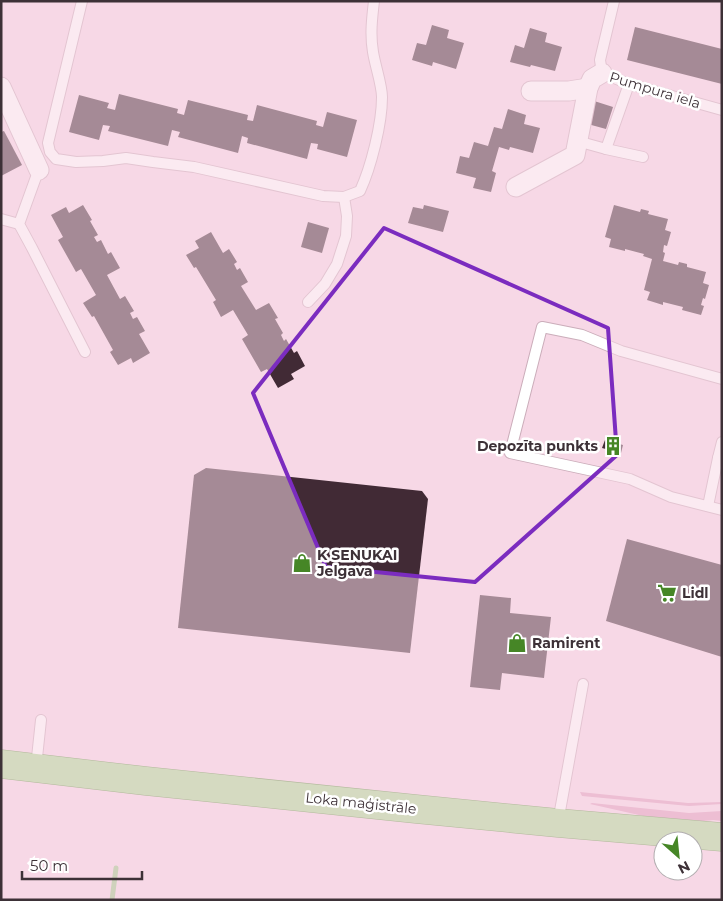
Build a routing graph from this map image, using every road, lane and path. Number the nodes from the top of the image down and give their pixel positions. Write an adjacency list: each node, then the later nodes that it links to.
1 (82, 1): 11 (lane)
2 (374, 1): 16 (lane)
3 (614, 1): 4 (lane, Pumpura iela)
4 (602, 72): 5 (lane, Pumpura iela); 7 (street)
5 (628, 84): 9 (lane, Pumpura iela); 12 (lane)
6 (1, 87): 14 (street)
7 (588, 88): 8 (street); 10 (street)
8 (531, 91)
9 (722, 110)
10 (577, 141): 12 (lane); 15 (street)
11 (48, 143): 14 (lane); 16 (lane)
12 (606, 149): 13 (lane)
13 (643, 157)
14 (39, 170): 18 (lane)
15 (516, 187)
16 (344, 197): 19 (lane)
17 (1, 218): 18 (lane)
18 (19, 224): 20 (lane)
19 (308, 302)
20 (85, 352)
21 (722, 379): 24 (lane)
22 (722, 442): 23 (lane)
23 (720, 458): 24 (lane)
24 (708, 506): 25 (lane)
25 (722, 510)
26 (583, 684): 30 (lane)
27 (41, 720): 29 (lane)
28 (1, 764): 29 (main road, Loka maģistrāle)
29 (36, 768): 30 (main road, Loka maģistrāle)
30 (558, 823): 31 (main road, Loka maģistrāle)
31 (722, 837)

